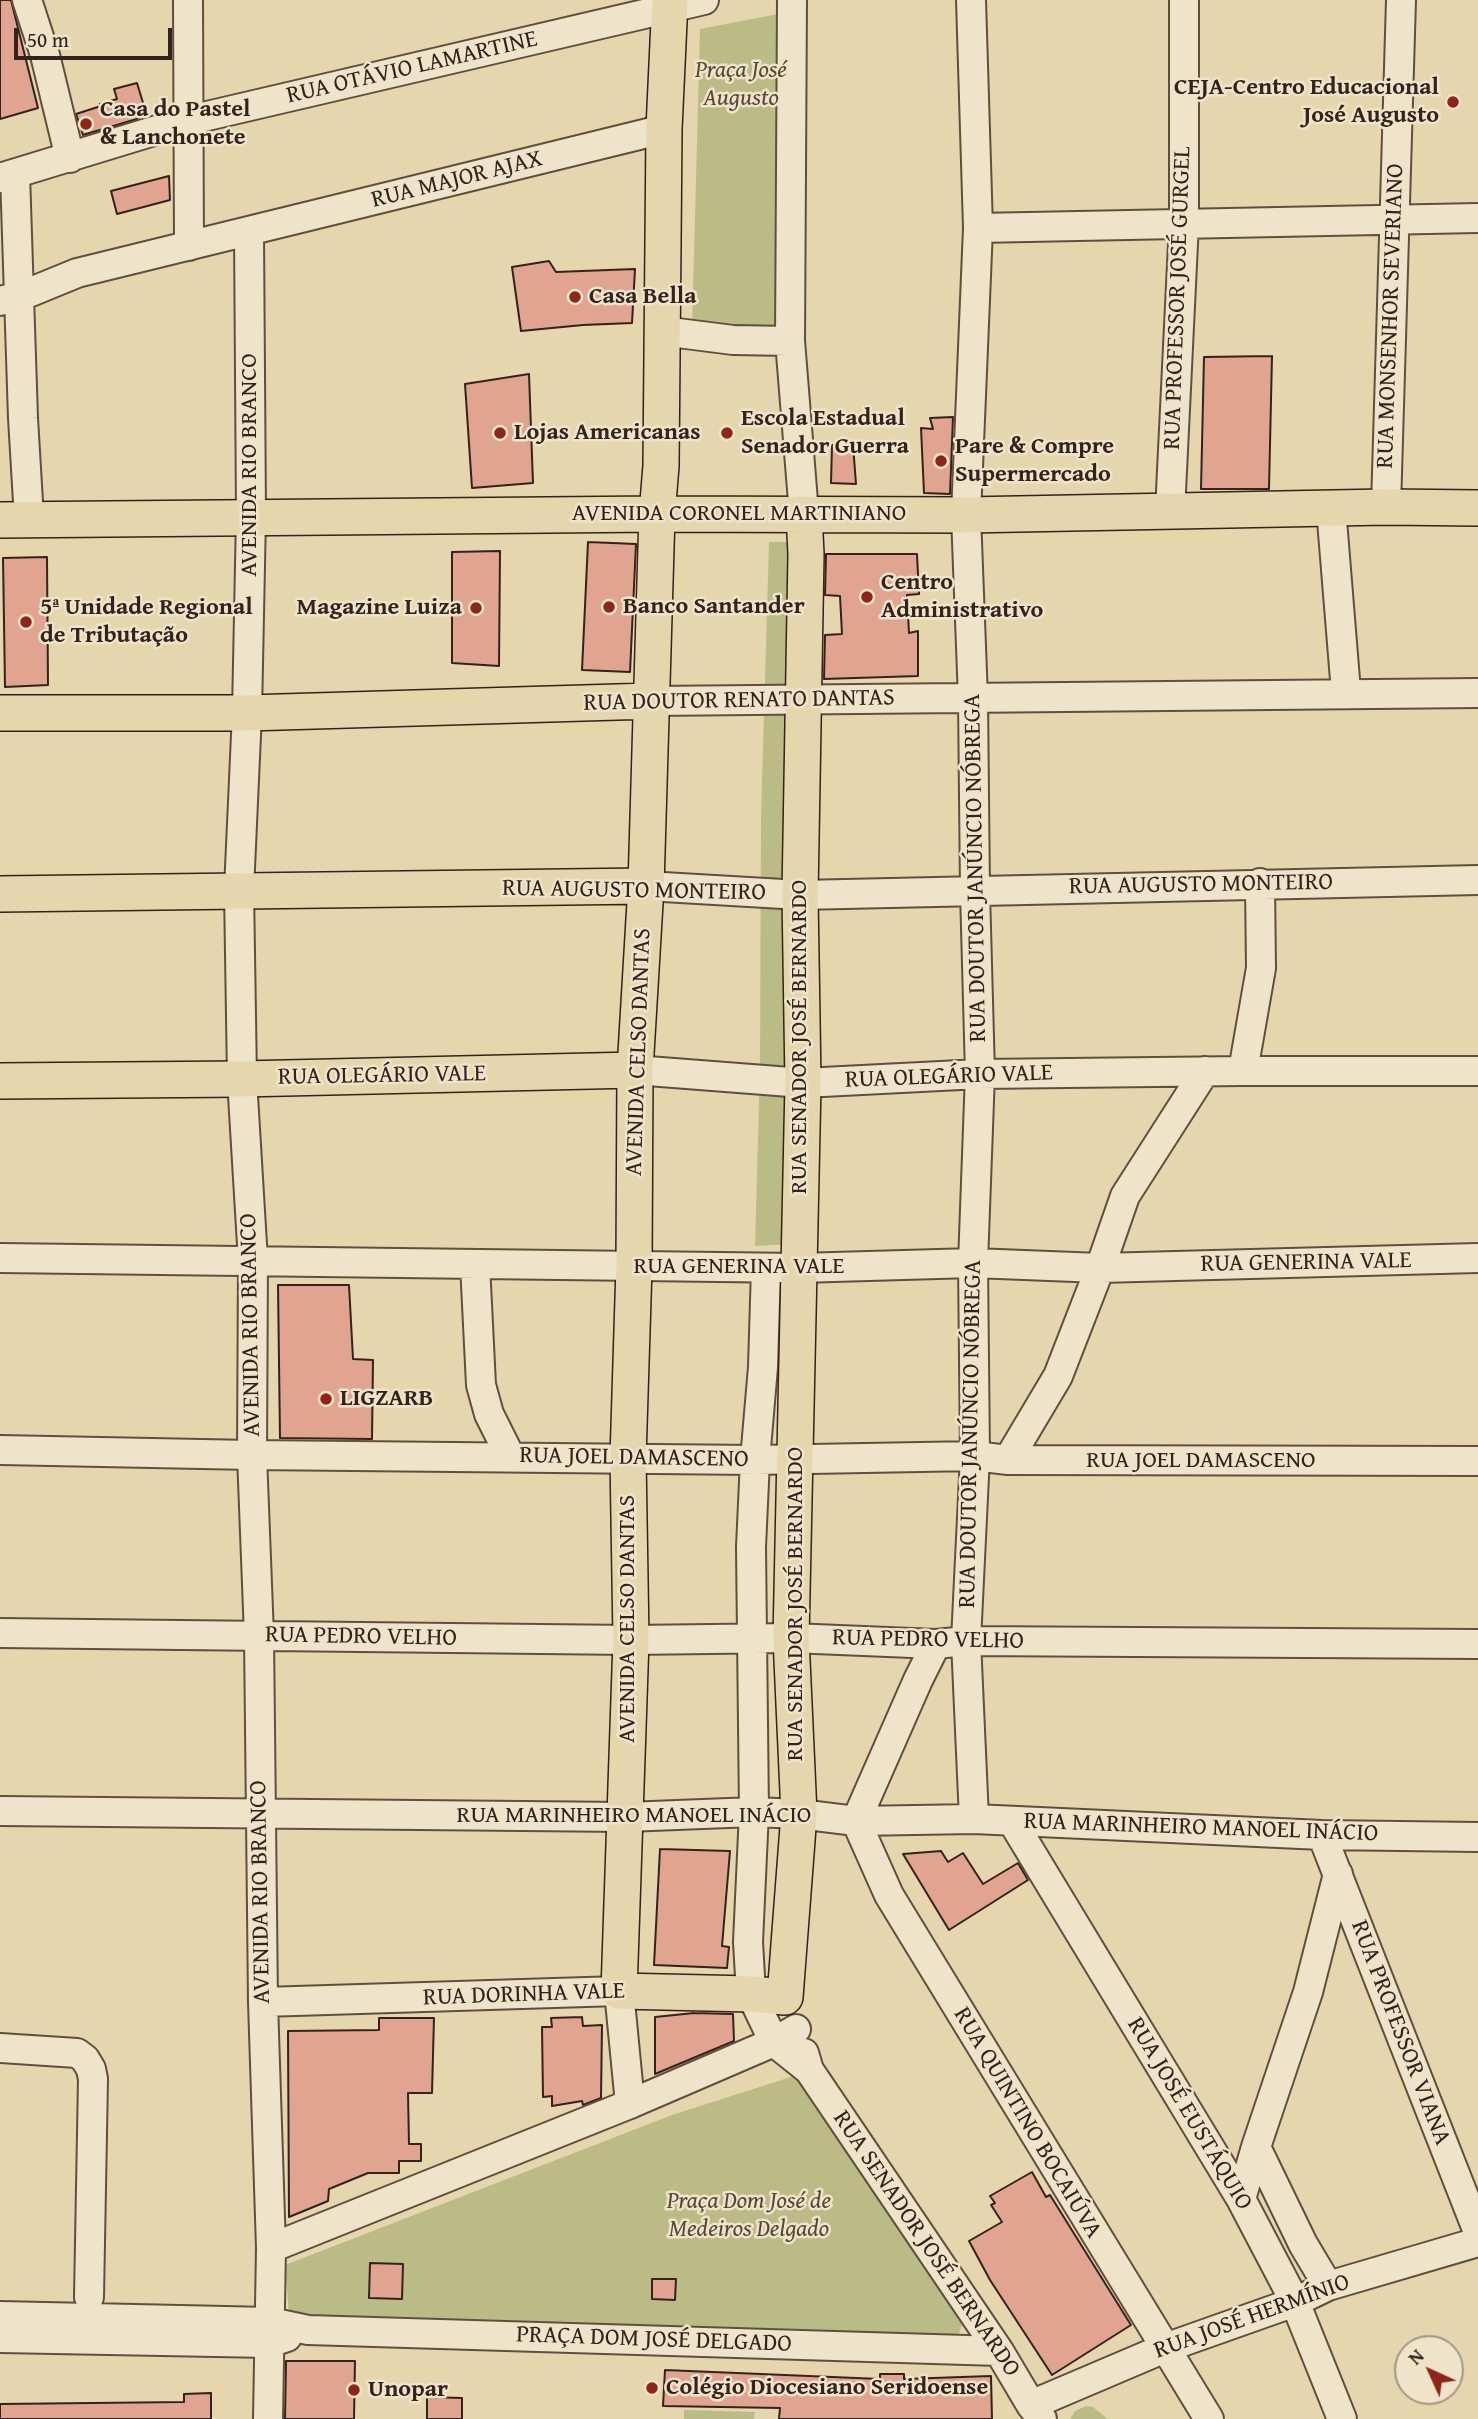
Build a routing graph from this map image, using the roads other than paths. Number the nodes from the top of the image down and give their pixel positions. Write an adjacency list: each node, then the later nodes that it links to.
1 (27, 0): 11 (street)
2 (188, 0): 9 (street)
3 (704, 0): 8 (street, RUA OTÁVIO LAMARTINE)
4 (792, 0): 21 (street, RUA SENADOR JOSÉ BERNARDO)
5 (971, 0): 16 (street, RUA DOUTOR JANÚNCIO NÓBREGA)
6 (1184, 0): 15 (street, RUA PROFESSOR JOSÉ GURGEL)
7 (1401, 0): 14 (street, RUA MONSENHOR SEVERIANO)
8 (670, 4): 9 (street, RUA OTÁVIO LAMARTINE); 10 (main road, AVENIDA CELSO DANTAS)
9 (190, 120): 11 (street, RUA OTÁVIO LAMARTINE); 18 (street)
10 (664, 129): 17 (street, RUA MAJOR AJAX); 20 (main road, AVENIDA CELSO DANTAS)
11 (70, 158): 12 (street, RUA OTÁVIO LAMARTINE)
12 (8, 176): 19 (street)
13 (1478, 218): 14 (street)
14 (1393, 219): 15 (street); 22 (street, RUA MONSENHOR SEVERIANO)
15 (1184, 223): 16 (street); 25 (street, RUA PROFESSOR JOSÉ GURGEL)
16 (978, 228): 28 (street, RUA DOUTOR JANÚNCIO NÓBREGA)
17 (249, 232): 18 (street, RUA MAJOR AJAX); 29 (street, AVENIDA RIO BRANCO)
18 (189, 246): 19 (street, RUA MAJOR AJAX)
19 (10, 299): 30 (street)
20 (662, 331): 21 (street); 26 (main road, AVENIDA CELSO DANTAS)
21 (790, 341): 27 (street, RUA SENADOR JOSÉ BERNARDO)
22 (1386, 507): 23 (main road, AVENIDA CORONEL MARTINIANO); 24 (main road, AVENIDA CORONEL MARTINIANO)
23 (1331, 508): 25 (main road, AVENIDA CORONEL MARTINIANO); 31 (street)
24 (1478, 508)
25 (1170, 512): 28 (main road, AVENIDA CORONEL MARTINIANO)
26 (657, 514): 27 (main road, AVENIDA CORONEL MARTINIANO); 29 (main road, AVENIDA CORONEL MARTINIANO); 35 (main road, AVENIDA CELSO DANTAS)
27 (804, 514): 28 (main road, AVENIDA CORONEL MARTINIANO); 33 (main road, RUA SENADOR JOSÉ BERNARDO)
28 (966, 514): 34 (street, RUA DOUTOR JANÚNCIO NÓBREGA)
29 (251, 516): 30 (main road, AVENIDA CORONEL MARTINIANO); 37 (street, AVENIDA RIO BRANCO)
30 (14, 520)
31 (1346, 692): 32 (street, RUA DOUTOR RENATO DANTAS); 34 (street, RUA DOUTOR RENATO DANTAS)
32 (1478, 693)
33 (803, 699): 34 (street, RUA DOUTOR RENATO DANTAS); 35 (street, RUA DOUTOR RENATO DANTAS); 44 (main road, RUA SENADOR JOSÉ BERNARDO)
34 (973, 699): 42 (street, RUA DOUTOR JANÚNCIO NÓBREGA)
35 (651, 701): 37 (main road, RUA DOUTOR RENATO DANTAS); 40 (main road, AVENIDA CELSO DANTAS)
36 (0, 713): 37 (main road, RUA DOUTOR RENATO DANTAS)
37 (247, 713): 41 (street, AVENIDA RIO BRANCO)
38 (1478, 880): 39 (street, RUA AUGUSTO MONTEIRO)
39 (1260, 883): 42 (street, RUA AUGUSTO MONTEIRO); 47 (street)
40 (646, 886): 41 (main road, RUA AUGUSTO MONTEIRO); 44 (street, RUA AUGUSTO MONTEIRO); 45 (main road, AVENIDA CELSO DANTAS)
41 (239, 890): 43 (main road, RUA AUGUSTO MONTEIRO); 50 (street, AVENIDA RIO BRANCO)
42 (975, 891): 44 (street, RUA AUGUSTO MONTEIRO); 49 (street, RUA DOUTOR JANÚNCIO NÓBREGA)
43 (0, 894)
44 (800, 895): 52 (main road, RUA SENADOR JOSÉ BERNARDO)
45 (635, 1070): 50 (main road, RUA OLEGÁRIO VALE); 52 (street, RUA OLEGÁRIO VALE); 58 (main road, AVENIDA CELSO DANTAS)
46 (1205, 1071): 47 (street, RUA OLEGÁRIO VALE); 49 (street, RUA OLEGÁRIO VALE); 60 (street)
47 (1244, 1071): 48 (street, RUA OLEGÁRIO VALE)
48 (1478, 1071)
49 (980, 1074): 52 (street, RUA OLEGÁRIO VALE); 56 (street, RUA DOUTOR JANÚNCIO NÓBREGA)
50 (242, 1079): 51 (main road, RUA OLEGÁRIO VALE); 55 (street, AVENIDA RIO BRANCO)
51 (0, 1081)
52 (803, 1083): 59 (main road, RUA SENADOR JOSÉ BERNARDO)
53 (0, 1258): 55 (street, RUA GENERINA VALE)
54 (1478, 1258): 60 (street, RUA GENERINA VALE)
55 (253, 1261): 57 (street, RUA GENERINA VALE); 63 (street, AVENIDA RIO BRANCO)
56 (973, 1263): 59 (street, RUA GENERINA VALE); 60 (street, RUA GENERINA VALE); 64 (street, RUA DOUTOR JANÚNCIO NÓBREGA)
57 (475, 1264): 58 (street, RUA GENERINA VALE); 65 (street)
58 (634, 1267): 59 (street, RUA GENERINA VALE); 66 (main road, AVENIDA CELSO DANTAS)
59 (782, 1268): 61 (main road, RUA SENADOR JOSÉ BERNARDO)
60 (1100, 1268): 69 (street)
61 (779, 1367): 67 (street, RUA SENADOR JOSÉ BERNARDO); 68 (main road, RUA SENADOR JOSÉ BERNARDO)
62 (0, 1450): 63 (street, RUA JOEL DAMASCENO)
63 (252, 1455): 65 (street, RUA JOEL DAMASCENO); 74 (street, AVENIDA RIO BRANCO)
64 (975, 1456): 68 (street, RUA JOEL DAMASCENO); 69 (street, RUA JOEL DAMASCENO); 78 (street, RUA DOUTOR JANÚNCIO NÓBREGA)
65 (510, 1457): 66 (street, RUA JOEL DAMASCENO)
66 (628, 1458): 67 (street, RUA JOEL DAMASCENO); 76 (main road, AVENIDA CELSO DANTAS)
67 (755, 1460): 68 (street, RUA JOEL DAMASCENO); 71 (street, RUA SENADOR JOSÉ BERNARDO)
68 (794, 1460): 72 (main road, RUA SENADOR JOSÉ BERNARDO)
69 (1008, 1460): 70 (street, RUA JOEL DAMASCENO)
70 (1478, 1461)
71 (751, 1548): 72 (street); 77 (street, RUA SENADOR JOSÉ BERNARDO)
72 (792, 1551): 75 (main road, RUA SENADOR JOSÉ BERNARDO)
73 (0, 1633): 74 (street, RUA PEDRO VELHO)
74 (259, 1636): 76 (street, RUA PEDRO VELHO); 85 (street, AVENIDA RIO BRANCO)
75 (791, 1638): 77 (street, RUA PEDRO VELHO); 79 (street, RUA PEDRO VELHO); 81 (main road, RUA SENADOR JOSÉ BERNARDO)
76 (631, 1640): 77 (street, RUA PEDRO VELHO); 87 (main road, AVENIDA CELSO DANTAS)
77 (751, 1640): 82 (street, RUA SENADOR JOSÉ BERNARDO)
78 (967, 1641): 79 (street, RUA PEDRO VELHO); 80 (street, RUA PEDRO VELHO); 88 (street, RUA DOUTOR JANÚNCIO NÓBREGA)
79 (936, 1644): 89 (street)
80 (1478, 1644)
81 (795, 1721): 82 (street); 86 (main road, RUA SENADOR JOSÉ BERNARDO)
82 (753, 1724): 84 (street, RUA SENADOR JOSÉ BERNARDO)
83 (0, 1811): 85 (street, RUA MARINHEIRO MANOEL INÁCIO)
84 (754, 1812): 86 (street, RUA MARINHEIRO MANOEL INÁCIO); 87 (street, RUA MARINHEIRO MANOEL INÁCIO); 94 (street, RUA SENADOR JOSÉ BERNARDO)
85 (260, 1814): 87 (street, RUA MARINHEIRO MANOEL INÁCIO); 98 (street, AVENIDA RIO BRANCO)
86 (799, 1814): 89 (street, RUA MARINHEIRO MANOEL INÁCIO); 95 (main road, RUA SENADOR JOSÉ BERNARDO)
87 (626, 1817): 96 (main road, AVENIDA CELSO DANTAS)
88 (974, 1819): 89 (street, RUA MARINHEIRO MANOEL INÁCIO); 90 (street, RUA MARINHEIRO MANOEL INÁCIO)
89 (856, 1821): 112 (street, RUA QUINTINO BOCAIÚVA)
90 (1012, 1821): 91 (street, RUA MARINHEIRO MANOEL INÁCIO); 103 (street, RUA JOSÉ EUSTÁQUIO)
91 (1322, 1835): 92 (street, RUA MARINHEIRO MANOEL INÁCIO); 93 (street, RUA PROFESSOR VIANA)
92 (1478, 1837)
93 (1338, 1874): 102 (street); 104 (street, RUA PROFESSOR VIANA)
94 (749, 1910): 95 (street); 97 (street, RUA SENADOR JOSÉ BERNARDO)
95 (792, 1913): 99 (main road, RUA SENADOR JOSÉ BERNARDO)
96 (620, 1991): 97 (main road, RUA DORINHA VALE); 98 (street, RUA DORINHA VALE); 101 (street, AVENIDA CELSO DANTAS)
97 (751, 1994): 99 (main road, RUA DORINHA VALE); 99 (street, RUA SENADOR JOSÉ BERNARDO)
98 (263, 2002): 106 (street, AVENIDA RIO BRANCO)
99 (785, 2022): 101 (street); 113 (street, RUA SENADOR JOSÉ BERNARDO)
100 (0, 2048): 109 (street)
101 (630, 2104): 106 (street)
102 (1256, 2147): 103 (street); 107 (street, RUA JOSÉ EUSTÁQUIO)
103 (1241, 2199): 108 (street, RUA JOSÉ EUSTÁQUIO)
104 (1478, 2232)
105 (1478, 2242): 107 (street, RUA JOSÉ HERMÍNIO)
106 (271, 2248): 111 (street, AVENIDA RIO BRANCO)
107 (1328, 2286): 108 (street, RUA JOSÉ HERMÍNIO)
108 (1295, 2302): 112 (street, RUA JOSÉ HERMÍNIO); 117 (street, RUA JOSÉ EUSTÁQUIO)
109 (84, 2318): 110 (street, PRAÇA DOM JOSÉ DELGADO); 111 (street, PRAÇA DOM JOSÉ DELGADO)
110 (1, 2327)
111 (270, 2332): 113 (street, PRAÇA DOM JOSÉ DELGADO); 115 (street, AVENIDA RIO BRANCO)
112 (1165, 2348): 114 (street, RUA JOSÉ HERMÍNIO); 116 (street, RUA QUINTINO BOCAIÚVA)
113 (999, 2351): 114 (street, RUA SENADOR JOSÉ BERNARDO)
114 (1037, 2412)
115 (268, 2419)
116 (1209, 2419)
117 (1342, 2419)

